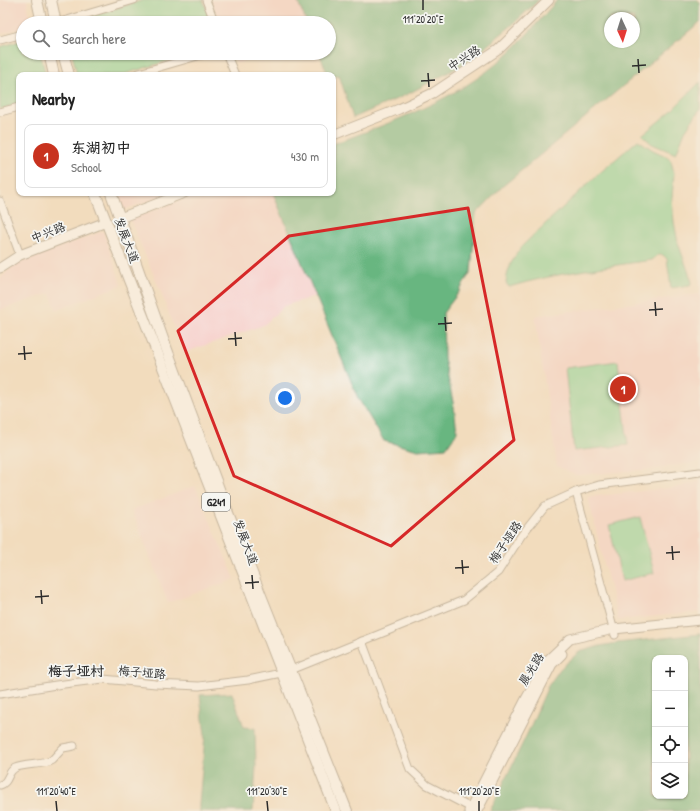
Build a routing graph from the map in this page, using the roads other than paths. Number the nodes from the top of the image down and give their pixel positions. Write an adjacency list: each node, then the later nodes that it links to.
1 (37, 0): 6 (highway)
2 (51, 0): 7 (highway)
3 (134, 0): 8 (street)
4 (206, 0): 9 (street)
5 (549, 0): 22 (main road, 中兴路)
6 (40, 16)
7 (54, 16)
8 (80, 16)
9 (212, 16)
10 (16, 36): 11 (street)
11 (0, 40)
12 (51, 60): 16 (highway)
13 (65, 60): 17 (highway)
14 (184, 60): 18 (street)
15 (229, 60): 19 (street)
16 (53, 72)
17 (68, 72)
18 (142, 72)
19 (234, 72)
20 (16, 108): 21 (street)
21 (0, 112)
22 (336, 134)
23 (96, 196): 28 (highway, 发展大道 / G241)
24 (112, 196): 27 (highway, 发展大道 / G241)
25 (176, 196): 27 (main road)
26 (0, 200): 29 (street)
27 (120, 218): 37 (highway, 发展大道 / G241)
28 (106, 222): 29 (main road, 中兴路); 37 (highway, 发展大道 / G241)
29 (20, 255): 30 (main road, 中兴路)
30 (0, 268)
31 (700, 472): 32 (street, 梅子垭路)
32 (576, 492): 35 (street); 36 (street, 梅子垭路)
33 (700, 620): 35 (main road, 晨光路)
34 (700, 626): 35 (main road, 晨光路)
35 (614, 632): 41 (main road, 晨光路)
36 (362, 641): 37 (street, 梅子垭路); 41 (street)
37 (286, 672): 38 (street, 梅子垭路); 42 (highway, 发展大道 / G241); 43 (highway, 发展大道 / G241)
38 (0, 694)
39 (74, 746): 40 (street)
40 (0, 785)
41 (473, 810)
42 (336, 811)
43 (347, 811)

